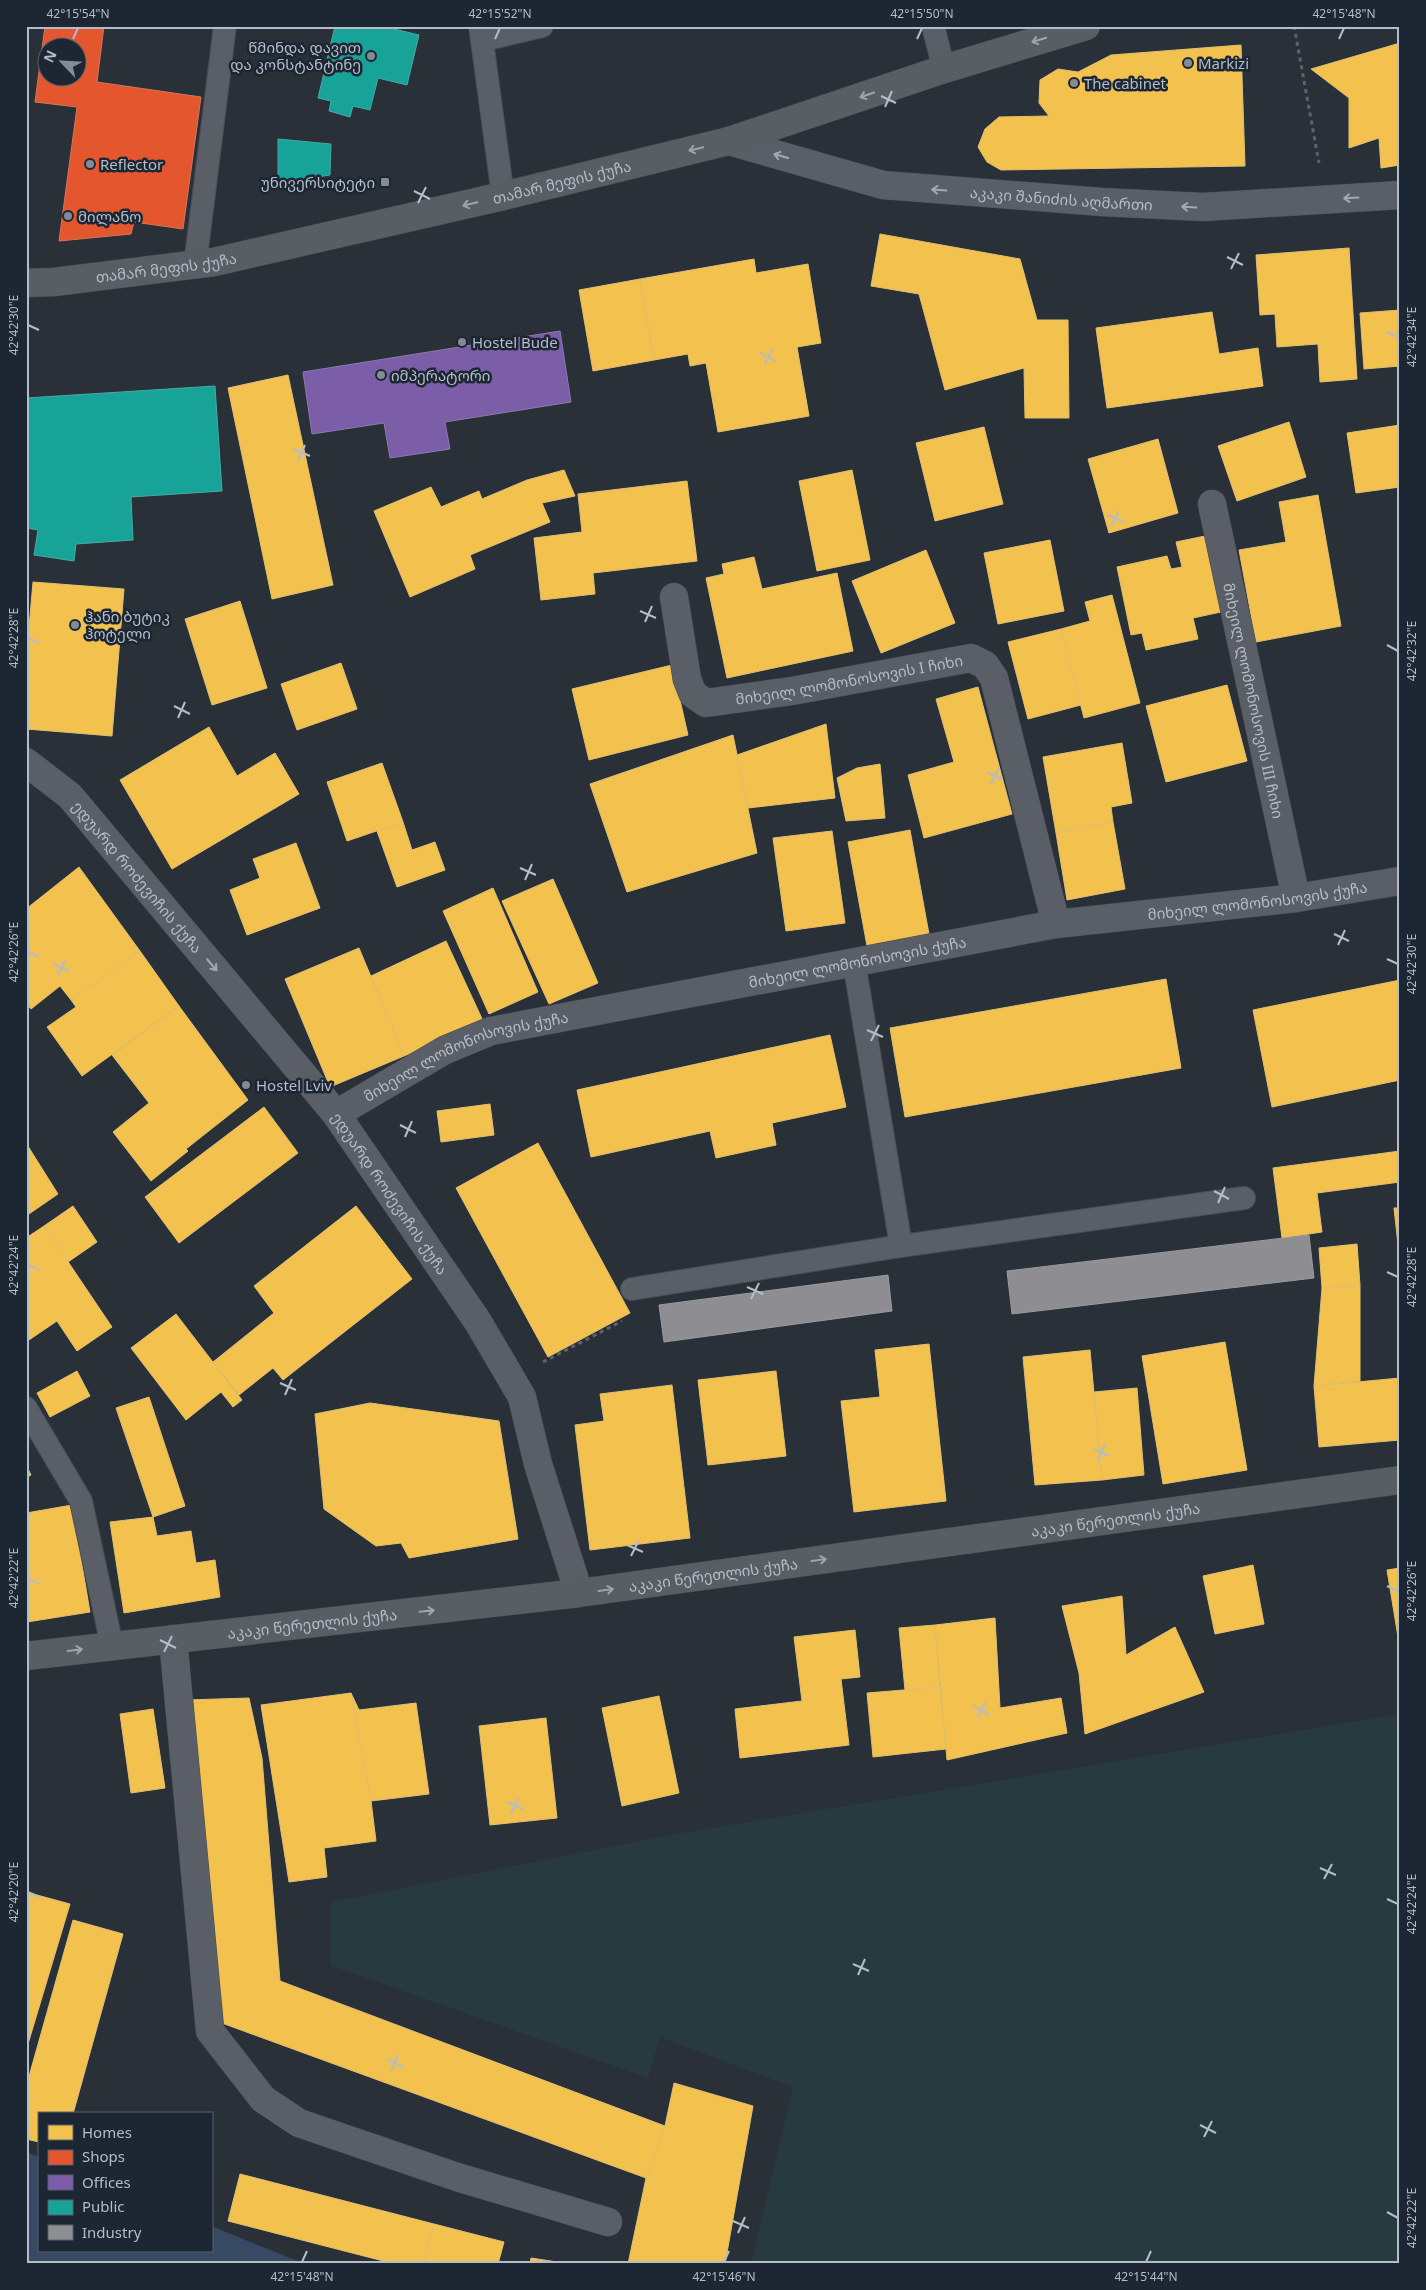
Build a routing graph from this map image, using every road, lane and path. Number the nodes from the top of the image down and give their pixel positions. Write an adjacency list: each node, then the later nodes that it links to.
1 (225, 26): 14 (lane)
2 (542, 26): 7 (lane)
3 (933, 26): 9 (lane)
4 (1012, 26): 8 (main road)
5 (1086, 26): 8 (main road, თამარ მეფის ქუჩა, one-way to 8)
6 (1294, 26): 13 (path)
7 (481, 33): 12 (lane)
8 (997, 53): 9 (main road, თამარ მეფის ქუჩა)
9 (944, 69): 10 (main road, თამარ მეფის ქუჩა, one-way to 10)
10 (729, 142): 12 (main road, თამარ მეფის ქუჩა, one-way to 12); 13 (street, აკაკი შანიძის აღმართი, one-way to 10)
11 (1400, 195): 13 (street, აკაკი შანიძის აღმართი, one-way to 13)
12 (503, 196): 14 (main road, თამარ მეფის ქუჩა, one-way to 14)
13 (1326, 199)
14 (195, 265): 15 (main road, თამარ მეფის ქუჩა)
15 (26, 283)
16 (1212, 504): 20 (street, მიხეილ ლომონოსოვის III ჩიხი)
17 (674, 597): 21 (street, მიხეილ ლომონოსოვის I ჩიხი)
18 (26, 762): 23 (street, ედუარდ როძევიჩის ქუჩა, one-way to 23)
19 (1400, 881): 20 (street, მიხეილ ლომონოსოვის ქუჩა)
20 (1296, 898): 21 (street, მიხეილ ლომონოსოვის ქუჩა)
21 (1056, 924): 22 (street, მიხეილ ლომონოსოვის ქუჩა)
22 (854, 962): 23 (street, მიხეილ ლომონოსოვის ქუჩა); 25 (lane)
23 (336, 1114): 30 (street, ედუარდ როძევიჩის ქუჩა)
24 (1244, 1198): 25 (lane)
25 (901, 1246): 26 (lane)
26 (632, 1289): 27 (path)
27 (538, 1365)
28 (26, 1408): 32 (lane)
29 (1400, 1480): 30 (main road, აკაკი წერეთლის ქუჩა, one-way to 29)
30 (579, 1593): 31 (main road, აკაკი წერეთლის ქუჩა, one-way to 30)
31 (173, 1639): 32 (main road, აკაკი წერეთლის ქუჩა); 34 (street)
32 (112, 1646): 33 (main road, აკაკი წერეთლის ქუჩა, one-way to 32)
33 (26, 1656)
34 (608, 2222)

